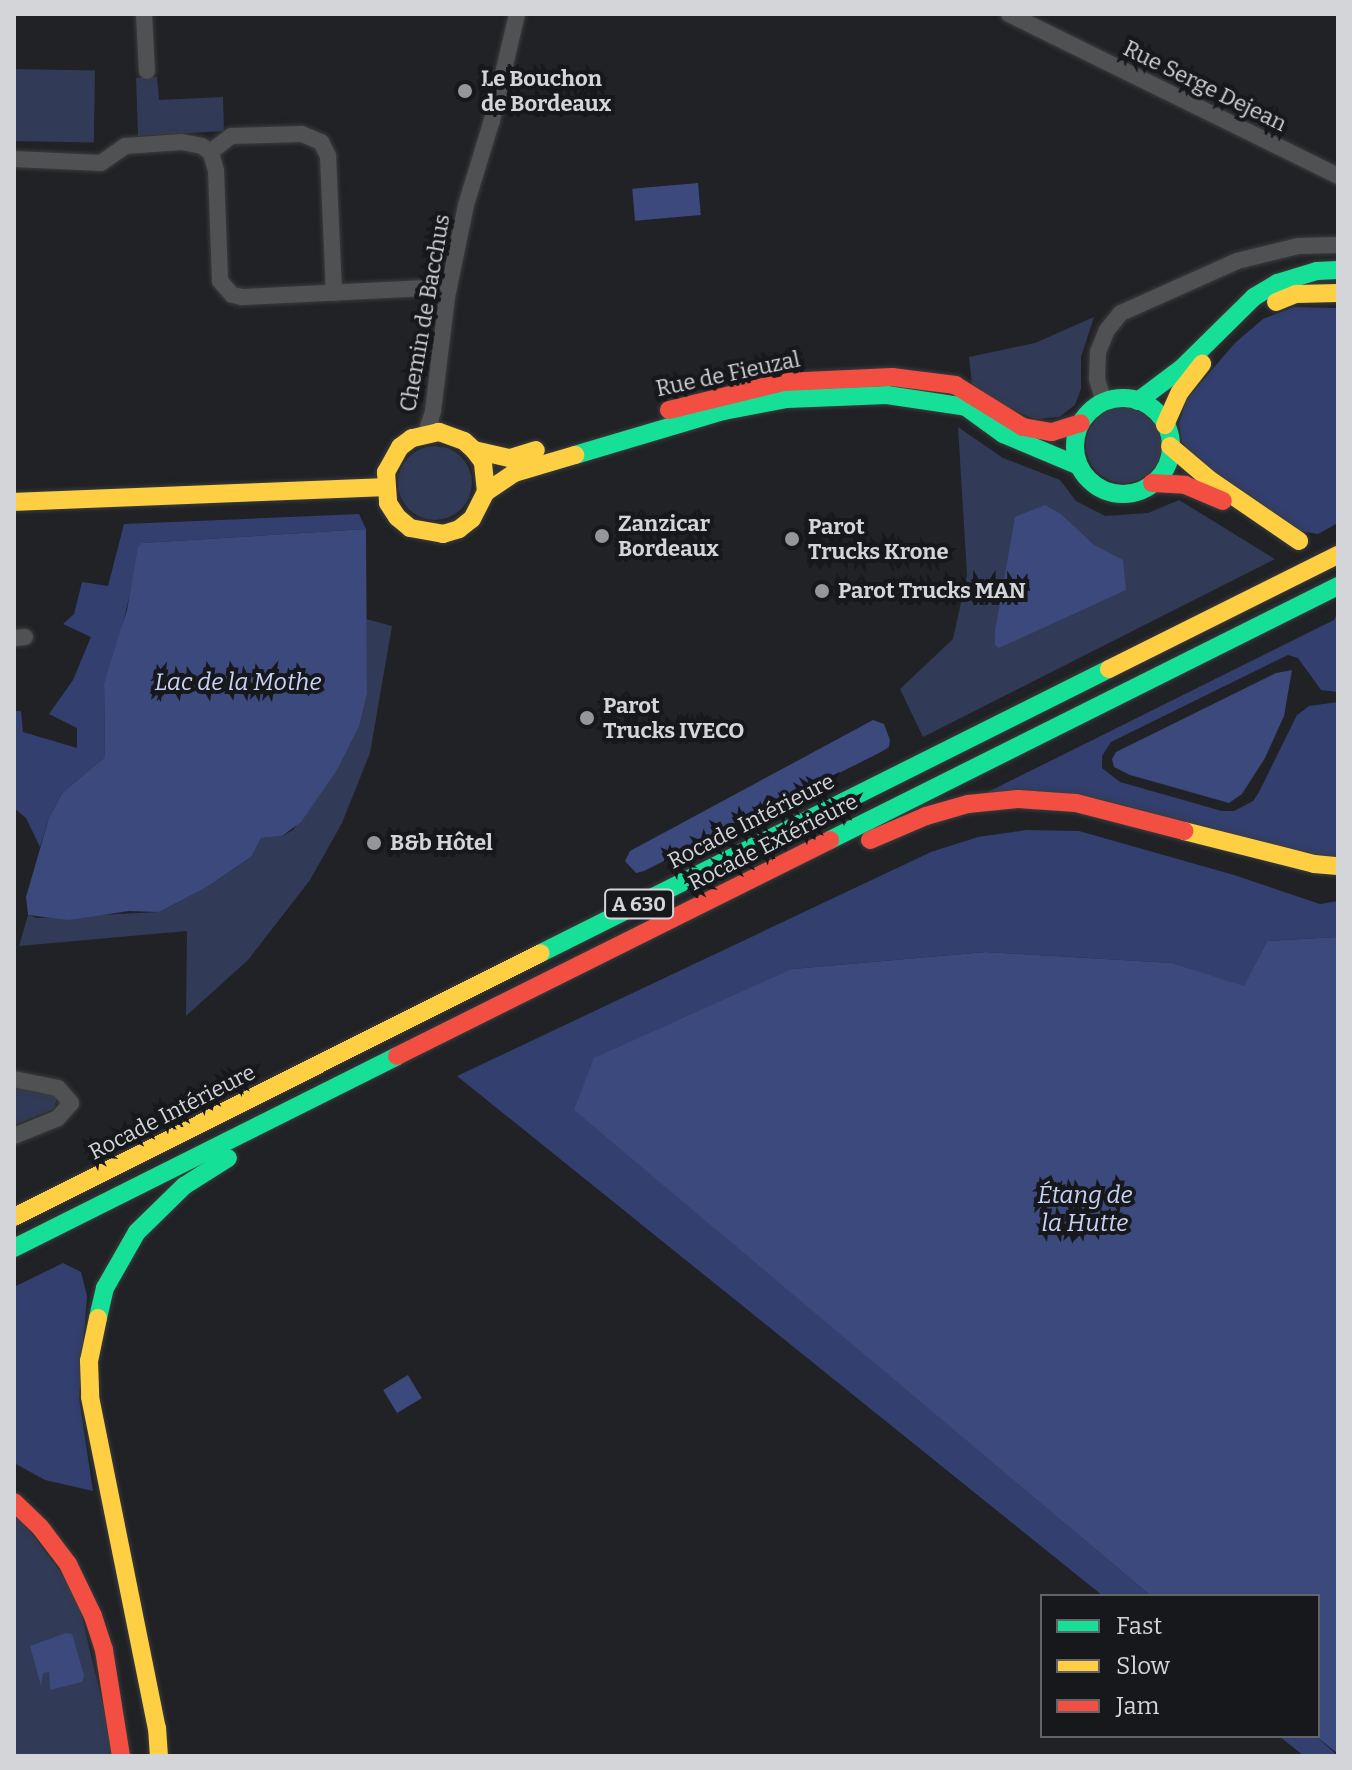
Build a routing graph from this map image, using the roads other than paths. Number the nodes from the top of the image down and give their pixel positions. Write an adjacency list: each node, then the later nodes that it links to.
1 (144, 14): 4 (street)
2 (517, 14): 10 (street, Chemin de Bacchus)
3 (1009, 14): 7 (street, Rue Serge Dejean)
4 (147, 71)
5 (210, 152): 6 (street); 11 (street); 11 (street)
6 (14, 159)
7 (1338, 176)
8 (1338, 245): 14 (street)
9 (1338, 270): 13 (main road)
10 (449, 287): 11 (street); 17 (street, Chemin de Bacchus)
11 (334, 293)
12 (1338, 293): 16 (main road)
13 (1138, 401): 14 (main road); 16 (main road)
14 (1104, 402): 15 (main road)
15 (1081, 423): 19 (main road, Rue de Fieuzal); 20 (main road)
16 (1165, 425): 18 (main road)
17 (426, 433): 19 (main road, Rue de Fieuzal); 22 (main road)
18 (1170, 446): 21 (main road); 21 (main road)
19 (474, 450): 23 (main road)
20 (1079, 466): 21 (main road); 23 (main road, Rue de Fieuzal)
21 (1152, 483)
22 (385, 487): 23 (main road, Rue de Fieuzal); 24 (main road)
23 (486, 492)
24 (14, 502)
25 (1338, 537): 28 (main road)
26 (1338, 555): 28 (main road, Rocade Intérieure / A 630)
27 (1338, 586): 30 (main road, Rocade Extérieure / A 630)
28 (1265, 591): 34 (main road, Rocade Intérieure / A 630)
29 (1338, 866): 30 (main road)
30 (601, 955): 31 (main road, Rocade Extérieure / A 630)
31 (384, 1062): 35 (main road, Rocade Extérieure / A 630); 38 (main road)
32 (14, 1079): 33 (street)
33 (14, 1136)
34 (14, 1217)
35 (14, 1248)
36 (14, 1502): 37 (main road)
37 (121, 1756)
38 (159, 1756)

